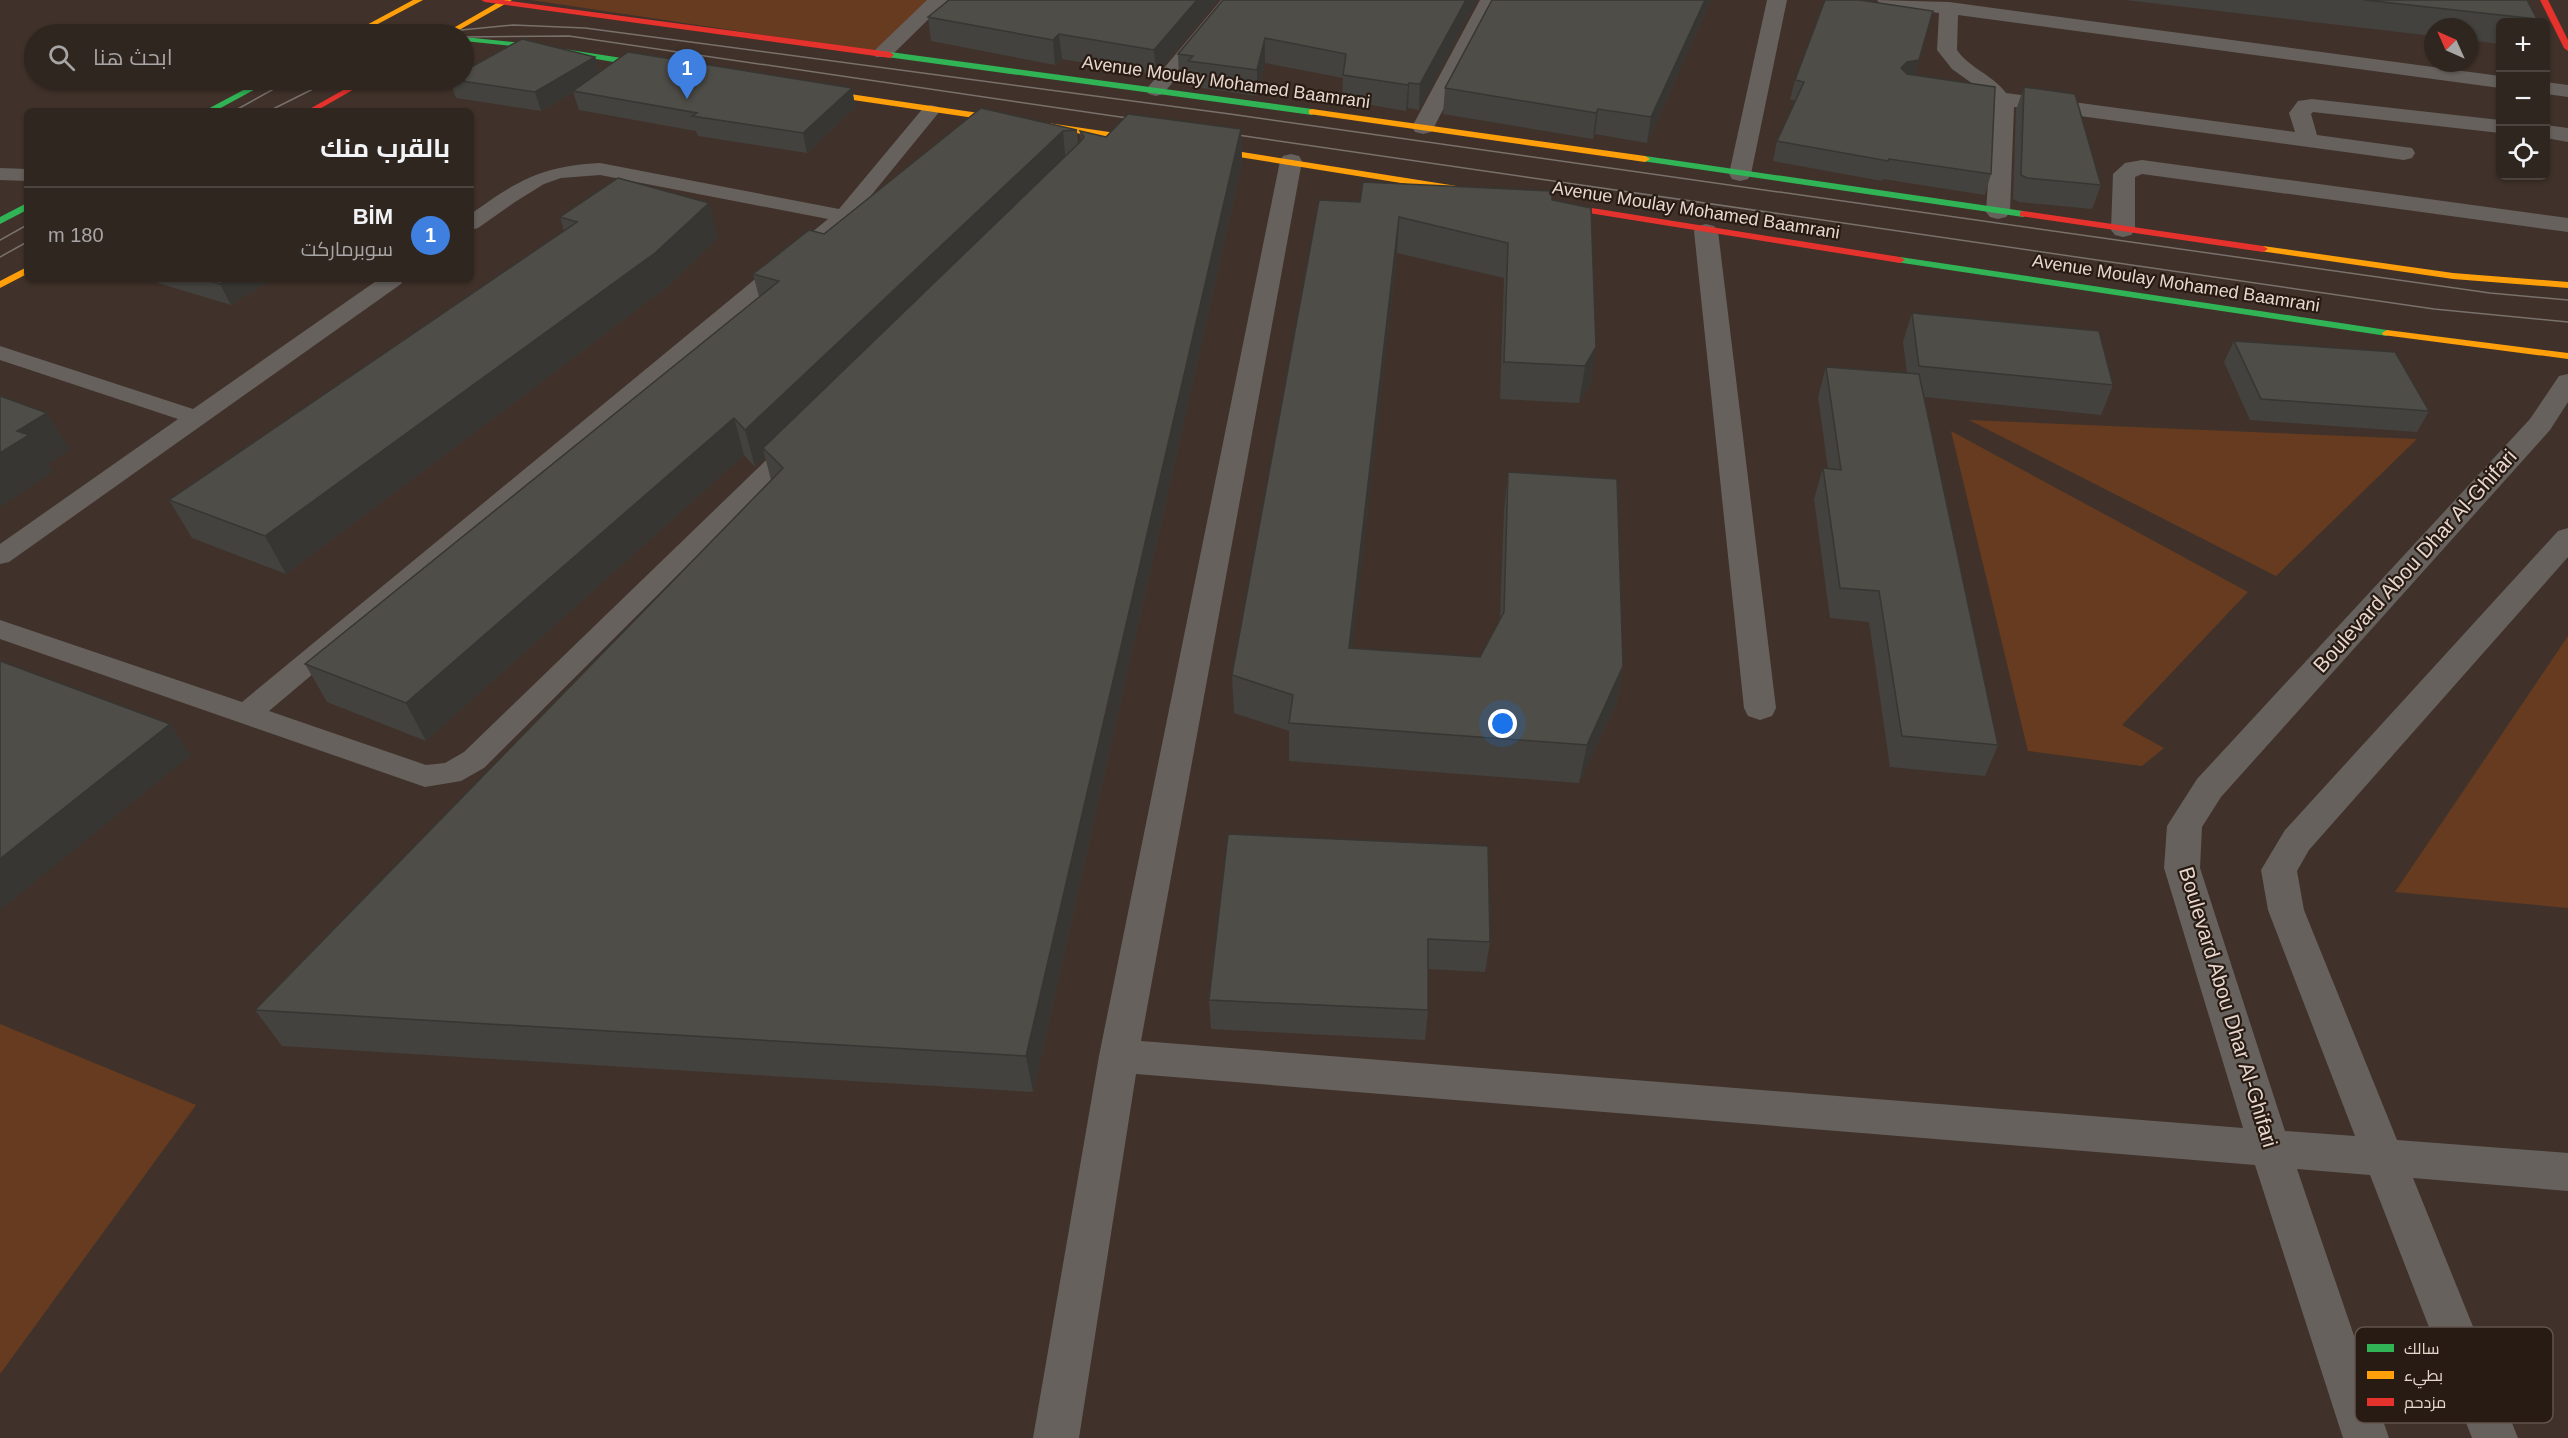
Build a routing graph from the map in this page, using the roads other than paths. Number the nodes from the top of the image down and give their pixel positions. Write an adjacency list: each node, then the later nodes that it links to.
1 (419, 0): 11 (street)
2 (485, 0): 9 (street, Avenue Moulay Mohamed Baamrani)
3 (938, 0): 15 (street)
4 (1231, 0): 22 (street)
5 (1490, 0): 29 (street)
6 (1777, 0): 39 (street)
7 (1887, 0): 10 (street)
8 (2544, 0): 14 (street)
9 (505, 2): 12 (street); 15 (street, Avenue Moulay Mohamed Baamrani)
10 (1949, 8): 17 (street); 25 (street)
11 (373, 24)
12 (465, 24)
13 (474, 40): 16 (street)
14 (2568, 48)
15 (883, 53): 22 (street, Avenue Moulay Mohamed Baamrani)
16 (672, 69)
17 (2496, 81)
18 (789, 88): 28 (street)
19 (2550, 89): 24 (street)
20 (249, 90): 26 (street)
21 (348, 90): 27 (street)
22 (1156, 90): 29 (street, Avenue Moulay Mohamed Baamrani)
23 (1932, 90): 25 (street)
24 (2568, 91)
25 (2001, 99): 33 (street); 44 (street)
26 (214, 108)
27 (315, 108)
28 (930, 111): 34 (street); 45 (lane)
29 (1423, 127): 39 (street, Avenue Moulay Mohamed Baamrani)
30 (2496, 127): 33 (street)
31 (2550, 133): 32 (street)
32 (2568, 135)
33 (2308, 140): 36 (street)
34 (1165, 143)
35 (1188, 147): 37 (street)
36 (2404, 153)
37 (1291, 161): 41 (street); 65 (street)
38 (0, 174): 40 (lane)
39 (1740, 174): 44 (street, Avenue Moulay Mohamed Baamrani)
40 (24, 175)
41 (1490, 194)
42 (1537, 202): 50 (street, Avenue Moulay Mohamed Baamrani)
43 (24, 208): 46 (street)
44 (1998, 212): 49 (street, Avenue Moulay Mohamed Baamrani)
45 (844, 216): 47 (lane); 64 (lane)
46 (0, 221)
47 (474, 222)
48 (2568, 225): 49 (street)
49 (2123, 230): 54 (street, Avenue Moulay Mohamed Baamrani)
50 (1706, 231): 56 (street, Avenue Moulay Mohamed Baamrani); 63 (street)
51 (24, 272): 53 (street)
52 (389, 282): 58 (lane)
53 (0, 285)
54 (2568, 285)
55 (0, 353): 58 (lane)
56 (2568, 356)
57 (2568, 381): 66 (street, Boulevard Abou Dhar Al-Ghifari)
58 (197, 418): 61 (lane)
59 (813, 428): 64 (lane)
60 (2568, 538): 67 (street)
61 (0, 556)
62 (0, 629): 64 (lane)
63 (1760, 708)
64 (248, 713)
65 (1119, 1056): 66 (street); 73 (street)
66 (2269, 1146): 67 (street); 70 (street, Boulevard Abou Dhar Al-Ghifari)
67 (2385, 1157): 68 (street); 69 (street)
68 (2568, 1172)
69 (2452, 1327)
70 (2355, 1405)
71 (2361, 1423): 74 (street, Boulevard Abou Dhar Al-Ghifari)
72 (2489, 1423): 75 (street)
73 (1056, 1438)
74 (2366, 1438)
75 (2495, 1438)

